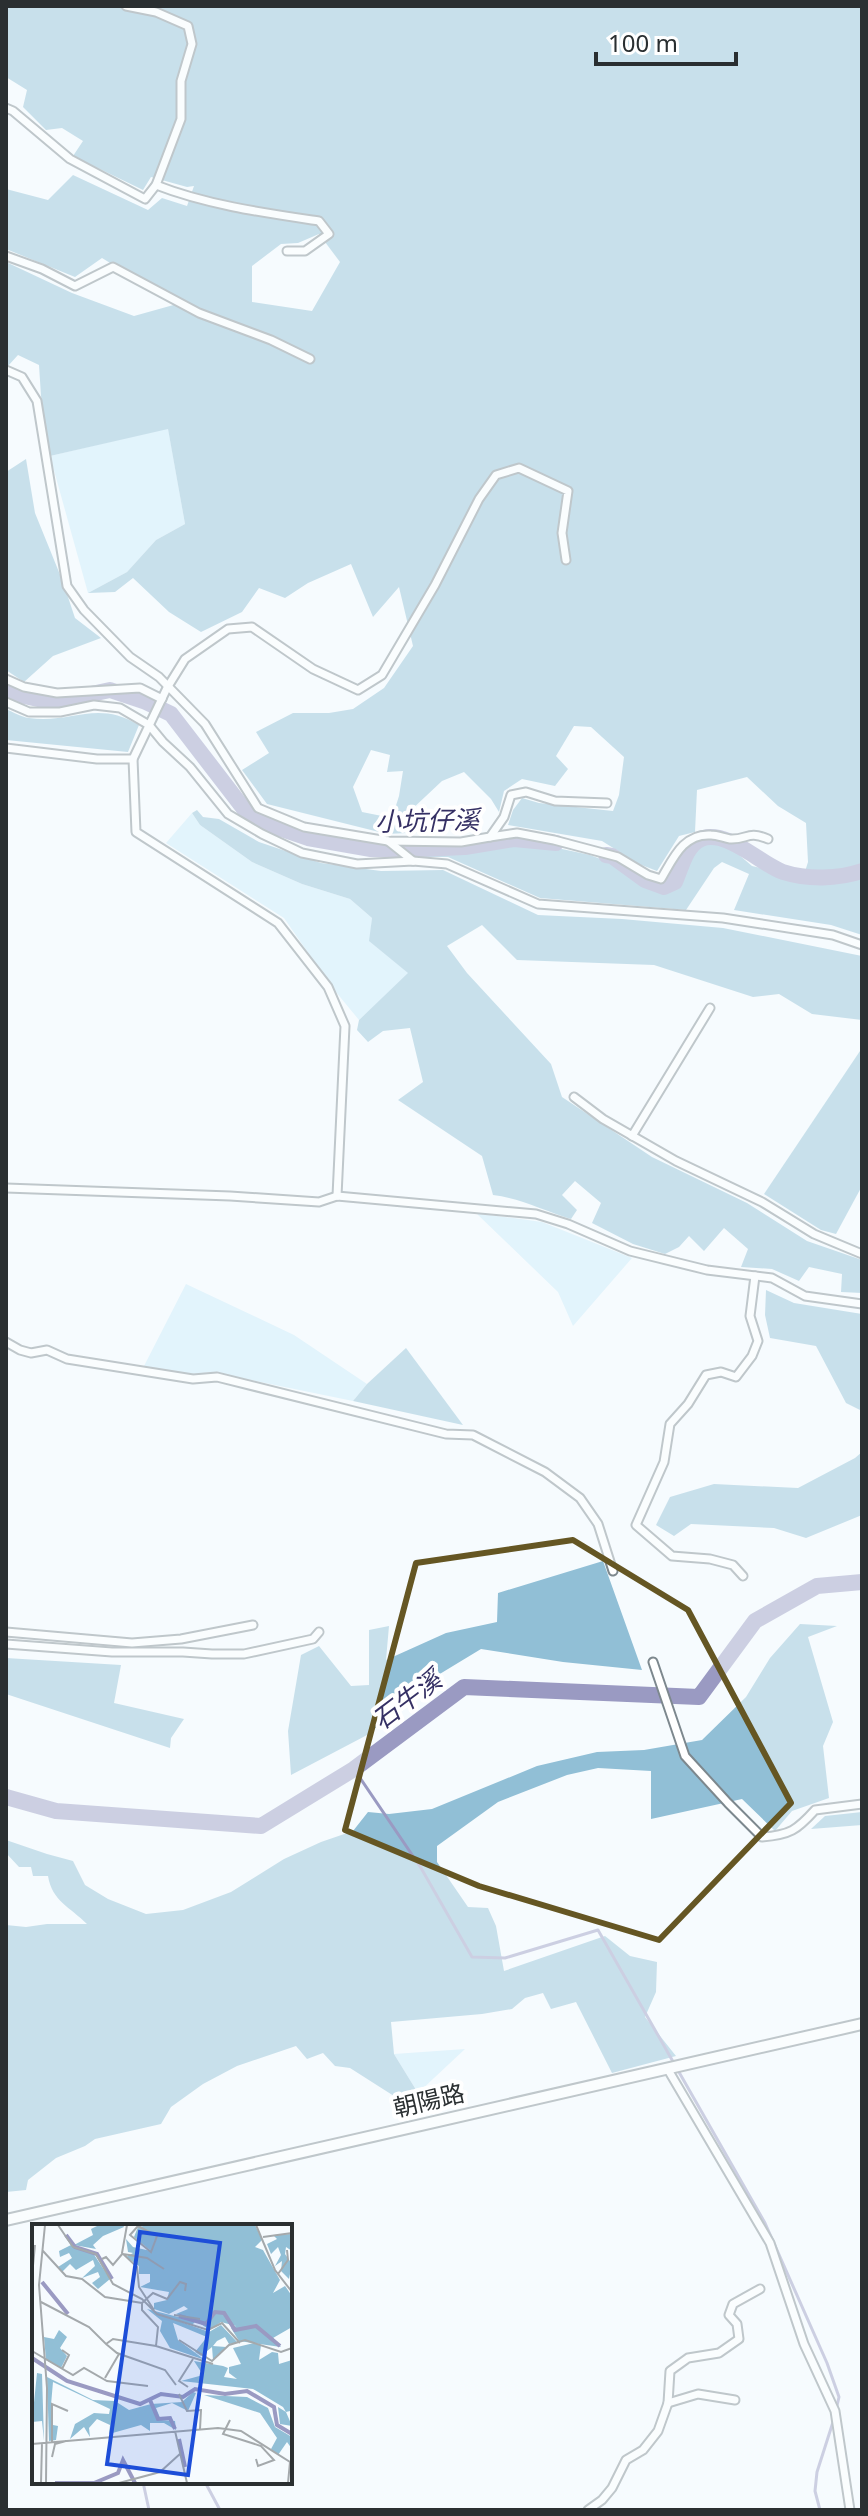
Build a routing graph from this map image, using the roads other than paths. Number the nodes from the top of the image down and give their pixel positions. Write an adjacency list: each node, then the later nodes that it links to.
1 (126, 6): 3 (street)
2 (6, 108): 3 (street)
3 (156, 185): 4 (street)
4 (287, 251)
5 (6, 256): 6 (street)
6 (310, 359)
7 (6, 370): 10 (street)
8 (566, 560): 10 (street)
9 (6, 679): 11 (street)
10 (167, 688): 11 (street); 19 (street)
11 (162, 699): 13 (street)
12 (6, 702): 13 (street)
13 (149, 725): 15 (street); 20 (street)
14 (6, 748): 15 (street)
15 (133, 759): 26 (street)
16 (607, 803): 17 (street)
17 (490, 837): 18 (street); 19 (street)
18 (768, 839)
19 (388, 841): 20 (street)
20 (413, 861): 21 (street)
21 (862, 945)
22 (710, 1008): 24 (street)
23 (574, 1097): 24 (street)
24 (632, 1136): 27 (street)
25 (6, 1188): 26 (street)
26 (337, 1196): 28 (street)
27 (862, 1254)
28 (755, 1276): 29 (street); 32 (street)
29 (862, 1304)
30 (6, 1342): 31 (street)
31 (613, 1571)
32 (743, 1576)
33 (253, 1625): 34 (street)
34 (6, 1632)
35 (319, 1632): 36 (street)
36 (6, 1644)
37 (653, 1662): 38 (street)
38 (862, 1804)
39 (862, 2024): 40 (main road, 朝陽路)
40 (667, 2068): 41 (main road, 朝陽路); 46 (street)
41 (6, 2220)
42 (760, 2289): 44 (street)
43 (735, 2400): 44 (street)
44 (668, 2403): 45 (street)
45 (588, 2510)
46 (850, 2510)

